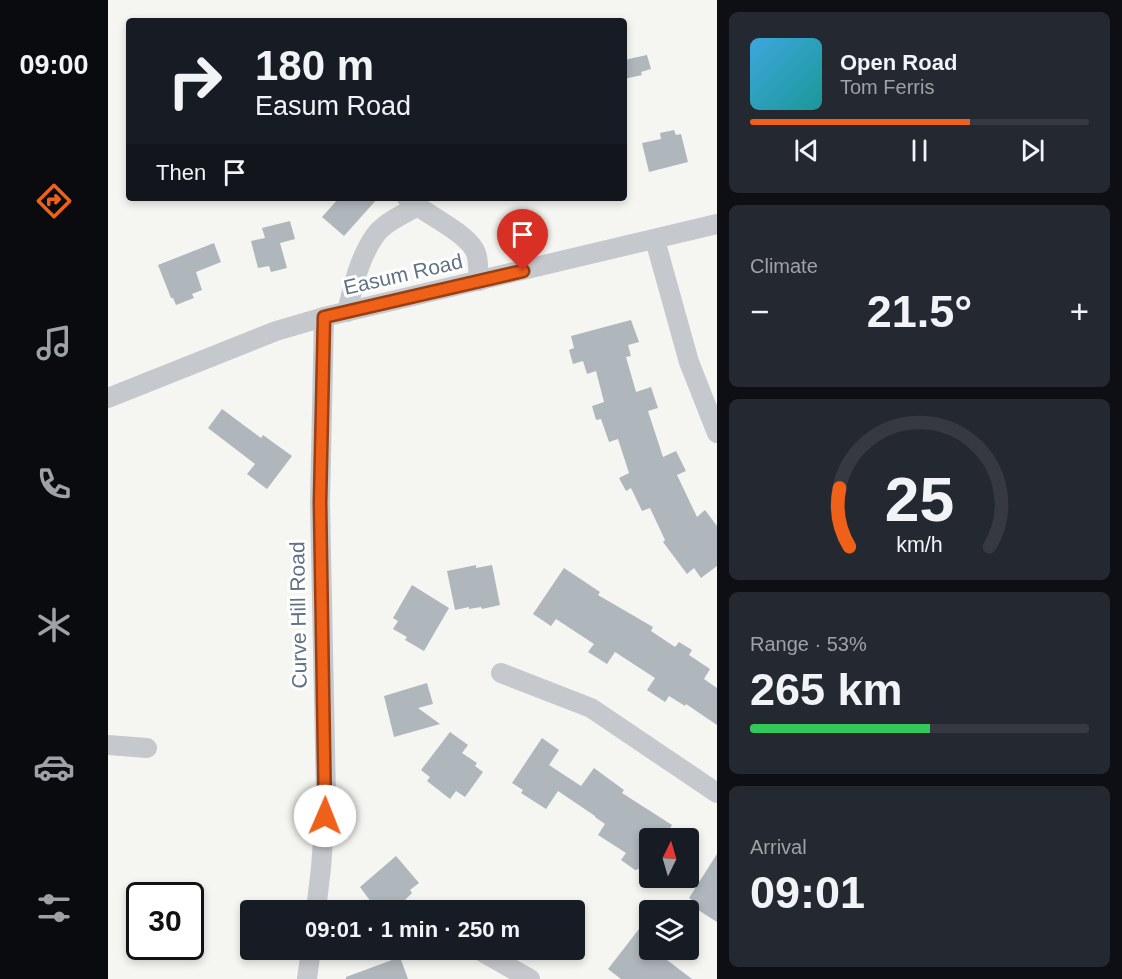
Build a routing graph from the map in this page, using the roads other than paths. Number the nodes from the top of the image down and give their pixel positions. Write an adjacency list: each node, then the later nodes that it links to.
1 (411, 202): 4 (street); 5 (street)
2 (717, 224): 3 (street, Easum Road)
3 (655, 240): 4 (street, Easum Road); 8 (street)
4 (479, 281): 5 (street, Easum Road)
5 (347, 312): 6 (street, Easum Road)
6 (324, 317): 7 (street, Easum Road); 13 (street, Curve Hill Road)
7 (108, 398)
8 (717, 433)
9 (501, 673): 12 (street)
10 (108, 745): 11 (street)
11 (147, 748)
12 (717, 793)
13 (317, 900)
14 (309, 960): 16 (street)
15 (497, 960): 17 (street)
16 (307, 979)
17 (530, 979)

